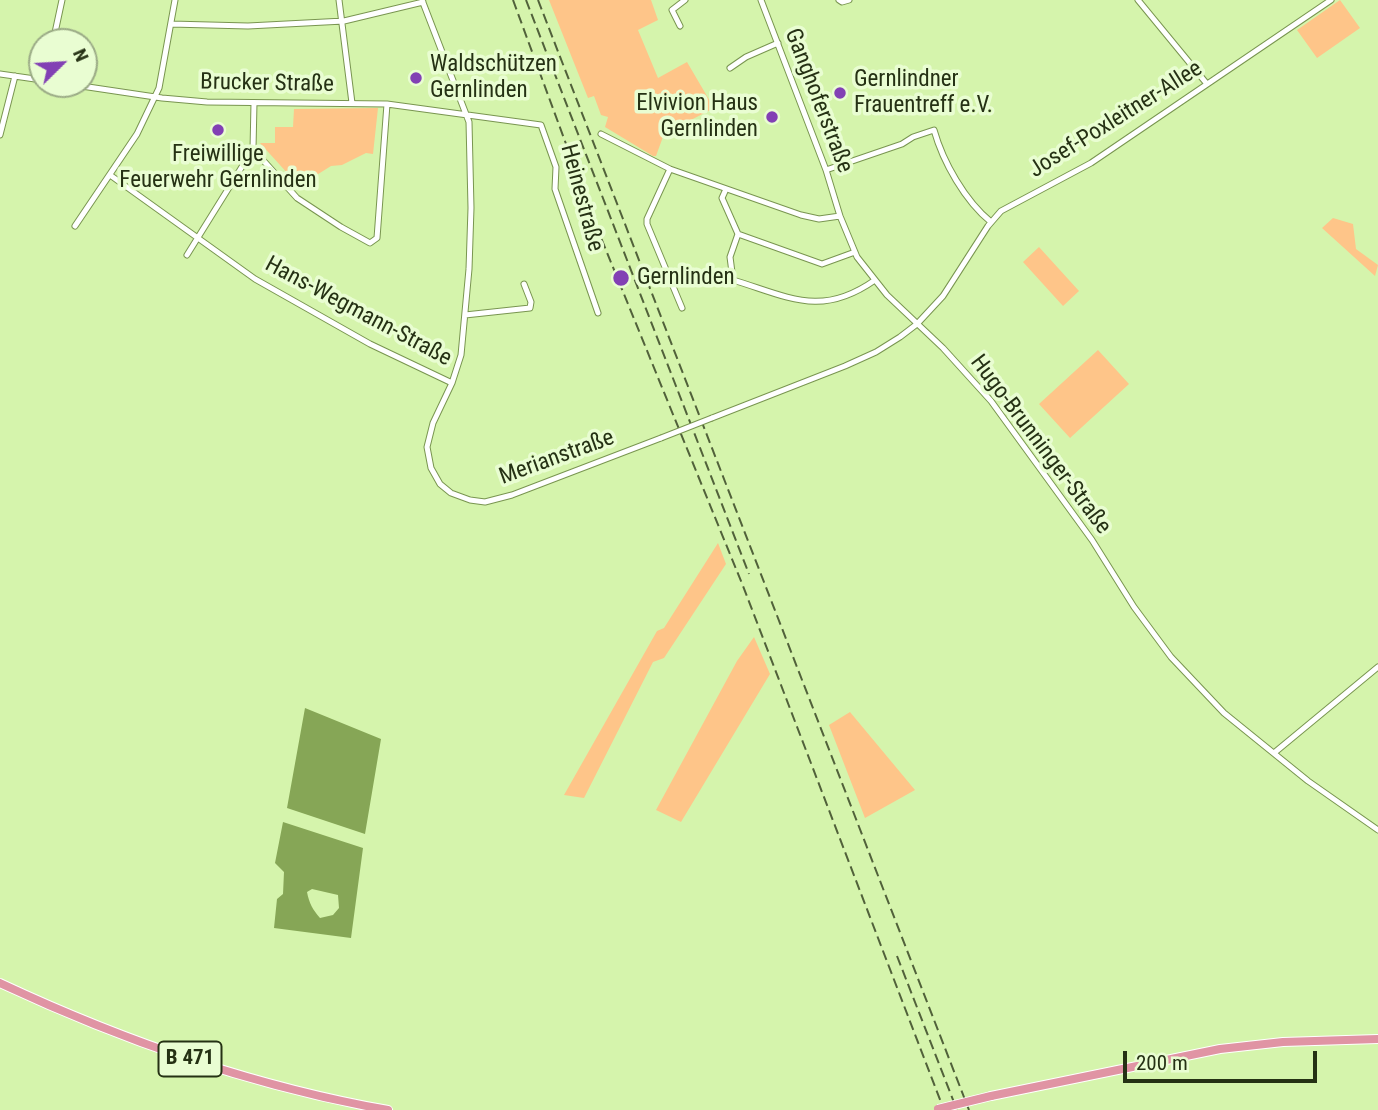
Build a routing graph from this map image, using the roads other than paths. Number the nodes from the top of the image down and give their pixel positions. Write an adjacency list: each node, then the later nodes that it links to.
1 (62, 0): 14 (street)
2 (175, 0): 12 (street)
3 (339, 0): 11 (street)
4 (685, 0): 13 (street)
5 (761, 0): 15 (street, Ganghoferstraße)
6 (839, 0): 7 (street)
7 (849, 0)
8 (1138, 0): 20 (street)
9 (1331, 0): 20 (street, Josef-Poxleitner-Allee)
10 (423, 1): 11 (street); 26 (street, Merianstraße)
11 (344, 21): 12 (street); 24 (street)
12 (171, 24): 22 (street)
13 (680, 26)
14 (56, 28)
15 (778, 43): 16 (street); 31 (street, Ganghoferstraße)
16 (730, 68)
17 (0, 74): 18 (street)
18 (15, 76): 19 (street); 28 (street)
19 (28, 78)
20 (1207, 84): 35 (street, Josef-Poxleitner-Allee)
21 (98, 88): 22 (street, Brucker Straße)
22 (154, 96): 23 (street, Brucker Straße); 32 (street)
23 (254, 103): 24 (street, Brucker Straße); 29 (street)
24 (352, 103): 25 (street, Brucker Straße)
25 (387, 104): 26 (street, Brucker Straße); 29 (street)
26 (467, 114): 44 (street, Heinestraße); 45 (street, Merianstraße)
27 (601, 134): 30 (street)
28 (0, 135)
29 (253, 149): 38 (street)
30 (670, 169): 33 (street); 43 (street)
31 (826, 170): 34 (street, Ganghoferstraße); 35 (street)
32 (110, 175): 36 (street); 38 (street, Hans-Wegmann-Straße)
33 (726, 189): 34 (street); 37 (street)
34 (839, 216): 39 (street, Hugo-Brunninger-Straße)
35 (991, 222): 46 (street, Josef-Poxleitner-Allee)
36 (75, 226)
37 (738, 234): 39 (street); 41 (street)
38 (198, 237): 40 (street); 47 (street, Hans-Wegmann-Straße)
39 (855, 252): 41 (street, Hugo-Brunninger-Straße)
40 (187, 255)
41 (875, 280): 46 (street, Hugo-Brunninger-Straße)
42 (524, 284): 45 (street)
43 (682, 308)
44 (598, 313)
45 (466, 315): 47 (street, Merianstraße)
46 (917, 324): 47 (street, Merianstraße, bridge); 49 (street, Hugo-Brunninger-Straße)
47 (452, 383)
48 (1378, 667): 49 (street)
49 (1275, 753): 50 (street, Hugo-Brunninger-Straße)
50 (1378, 830)
51 (0, 983): 54 (highway, B 471)
52 (1378, 1039): 53 (highway, bridge)
53 (934, 1109)
54 (388, 1110)

